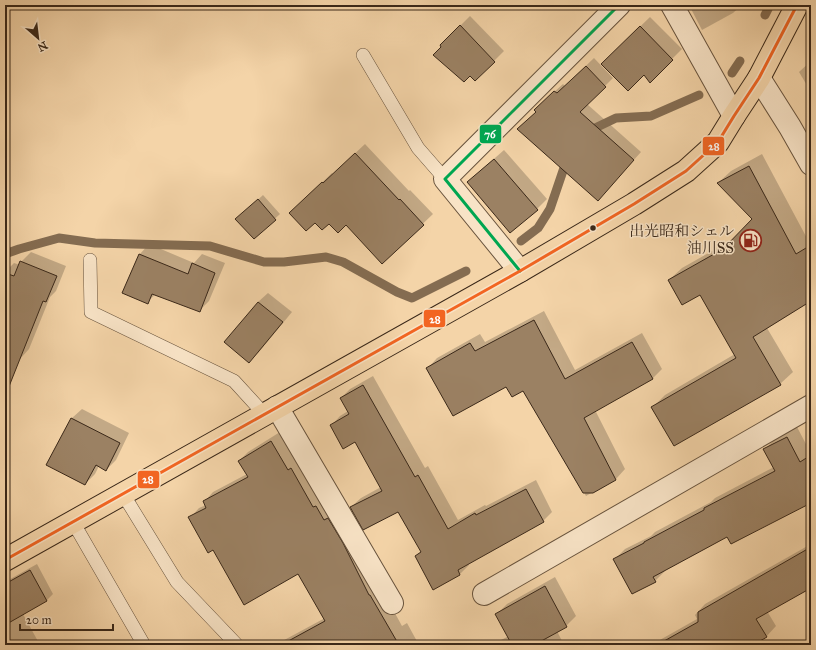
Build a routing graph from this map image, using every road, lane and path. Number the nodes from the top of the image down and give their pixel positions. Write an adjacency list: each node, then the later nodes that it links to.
1 (618, 5): 8 (street)
2 (672, 5): 6 (street)
3 (797, 5): 5 (main road)
4 (363, 54): 8 (lane)
5 (759, 78): 6 (main road); 7 (street)
6 (734, 116): 10 (main road)
7 (811, 164)
8 (445, 179): 10 (street)
9 (90, 260): 12 (lane)
10 (520, 271): 12 (main road)
11 (811, 406): 16 (street)
12 (271, 410): 13 (main road); 17 (street)
13 (123, 494): 14 (main road); 18 (lane)
14 (73, 522): 15 (main road); 19 (lane)
15 (5, 560)
16 (484, 594)
17 (392, 603)
18 (236, 644)
19 (144, 645)

